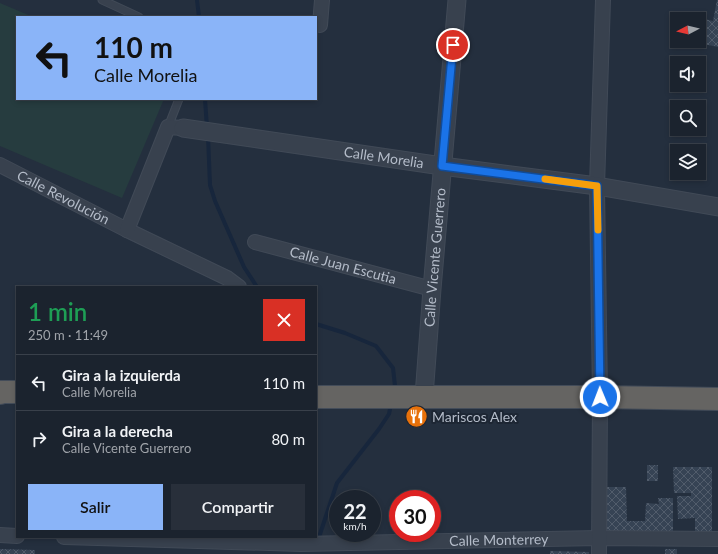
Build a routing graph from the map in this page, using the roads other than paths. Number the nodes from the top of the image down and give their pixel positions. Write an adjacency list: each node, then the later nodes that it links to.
1 (102, 0): 5 (lane)
2 (322, 0): 6 (street)
3 (457, 0): 10 (street, Calle Vicente Guerrero)
4 (603, 0): 11 (street)
5 (137, 16)
6 (320, 26)
7 (178, 100): 8 (lane)
8 (183, 128): 10 (street, Calle Morelia); 13 (street)
9 (0, 165): 13 (street, Calle Revolución)
10 (442, 166): 11 (street, Calle Morelia); 16 (street, Calle Vicente Guerrero)
11 (597, 186): 12 (street, Calle Morelia); 21 (street)
12 (718, 207)
13 (127, 230): 15 (street, Calle Revolución)
14 (255, 242): 16 (street, Calle Juan Escutia)
15 (238, 286)
16 (432, 289): 19 (street, Calle Vicente Guerrero)
17 (0, 392): 18 (highway)
18 (16, 392)
19 (415, 396): 20 (highway); 21 (highway)
20 (317, 397)
21 (600, 397): 22 (highway); 26 (street)
22 (718, 399)
23 (0, 535): 24 (street)
24 (16, 536)
25 (98, 538): 26 (street, Calle Monterrey)
26 (599, 538): 27 (street, Calle Monterrey); 28 (street)
27 (718, 540)
28 (599, 554)

